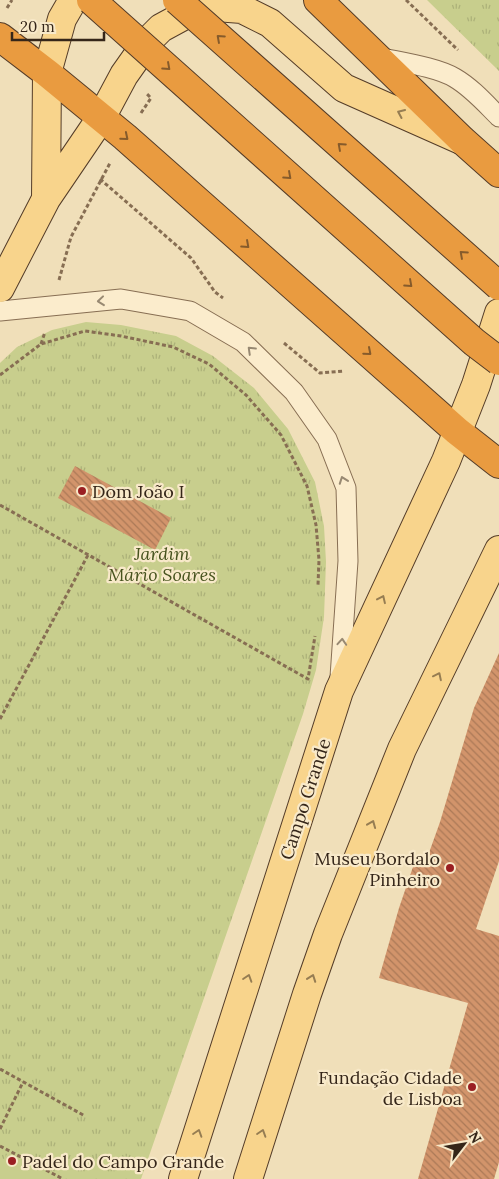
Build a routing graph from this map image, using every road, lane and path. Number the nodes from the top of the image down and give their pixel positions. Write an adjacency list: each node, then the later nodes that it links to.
1 (73, 0): 9 (main road)
2 (91, 0): 25 (highway, one-way to 25, bridge)
3 (178, 0): 17 (highway, one-way to 3, bridge)
4 (318, 0): 8 (highway)
5 (406, 0): 7 (path)
6 (0, 37): 9 (highway)
7 (463, 54)
8 (376, 57): 10 (lane); 13 (highway)
9 (47, 73): 11 (highway); 16 (main road)
10 (499, 117)
11 (101, 118): 12 (highway); 13 (main road, one-way to 11); 16 (main road)
12 (125, 137): 15 (path); 28 (highway, one-way to 28)
13 (462, 140): 14 (highway)
14 (497, 174)
15 (100, 179): 19 (path); 20 (path)
16 (46, 200): 18 (main road)
17 (499, 286)
18 (0, 288)
19 (230, 303)
20 (52, 306): 21 (lane); 24 (path); 37 (lane, one-way to 20)
21 (0, 311)
22 (499, 313): 28 (main road, Campo Grande)
23 (277, 337): 26 (path)
24 (41, 344): 27 (path); 34 (path)
25 (499, 361)
26 (346, 370)
27 (0, 374)
28 (458, 431): 29 (highway); 37 (main road, Campo Grande, one-way to 28)
29 (499, 464)
30 (0, 505): 32 (path)
31 (499, 550): 35 (main road)
32 (88, 555): 36 (path); 38 (path)
33 (499, 580): 35 (main road)
34 (318, 588)
35 (471, 606): 46 (main road, one-way to 35)
36 (315, 634)
37 (339, 691): 45 (main road, Campo Grande, one-way to 37)
38 (0, 719)
39 (0, 1069): 40 (path)
40 (23, 1082): 41 (path); 42 (path)
41 (84, 1116)
42 (0, 1129)
43 (0, 1146): 44 (path)
44 (63, 1179)
45 (183, 1179)
46 (248, 1179)

